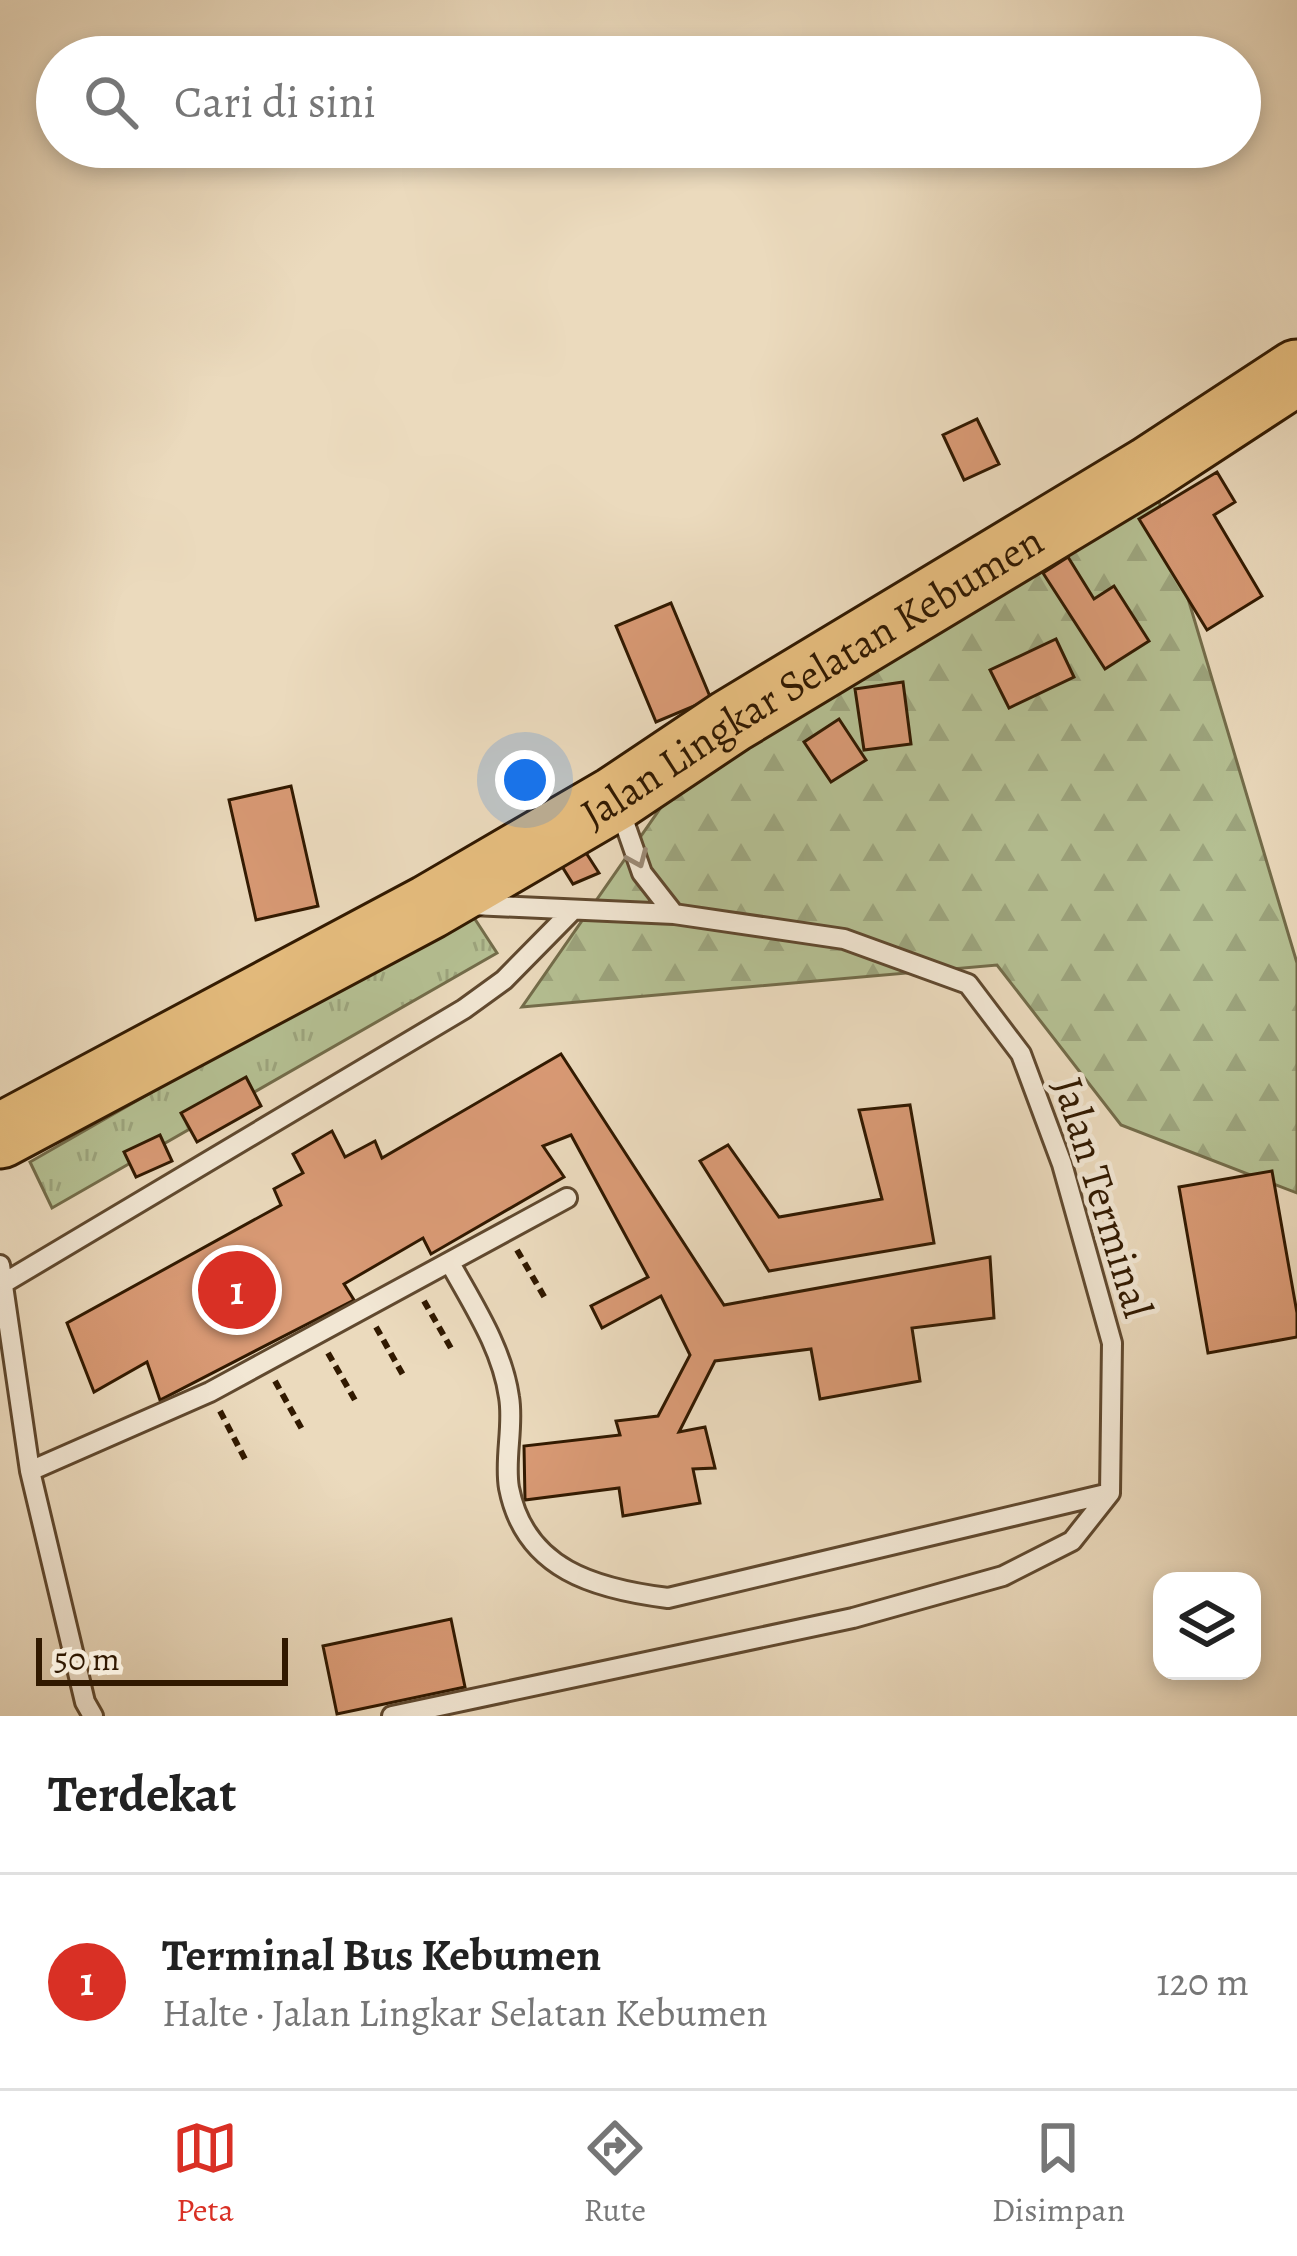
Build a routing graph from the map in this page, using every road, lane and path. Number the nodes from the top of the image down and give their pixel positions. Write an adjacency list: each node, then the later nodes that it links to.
1 (1297, 372): 2 (highway, Jalan Lingkar Selatan Kebumen)
2 (616, 798): 3 (highway, Jalan Lingkar Selatan Kebumen); 5 (lane, one-way to 5)
3 (428, 907): 4 (lane, Jalan Terminal); 6 (highway, Jalan Lingkar Selatan Kebumen)
4 (571, 912): 5 (lane, Jalan Terminal); 10 (lane)
5 (674, 914): 23 (lane, Jalan Terminal)
6 (0, 1136)
7 (567, 1198): 8 (lane)
8 (506, 1231): 9 (lane); 12 (path)
9 (450, 1263): 11 (lane); 23 (lane)
10 (2, 1274): 22 (lane)
11 (413, 1282): 13 (lane); 15 (path)
12 (545, 1298)
13 (365, 1308): 14 (lane); 17 (path)
14 (317, 1334): 16 (lane); 19 (path)
15 (452, 1351)
16 (265, 1362): 18 (lane); 20 (path)
17 (403, 1375)
18 (210, 1392): 21 (path); 22 (lane)
19 (356, 1402)
20 (303, 1430)
21 (247, 1463)
22 (29, 1471): 24 (lane)
23 (1109, 1493): 25 (lane)
24 (93, 1716)
25 (392, 1716)

